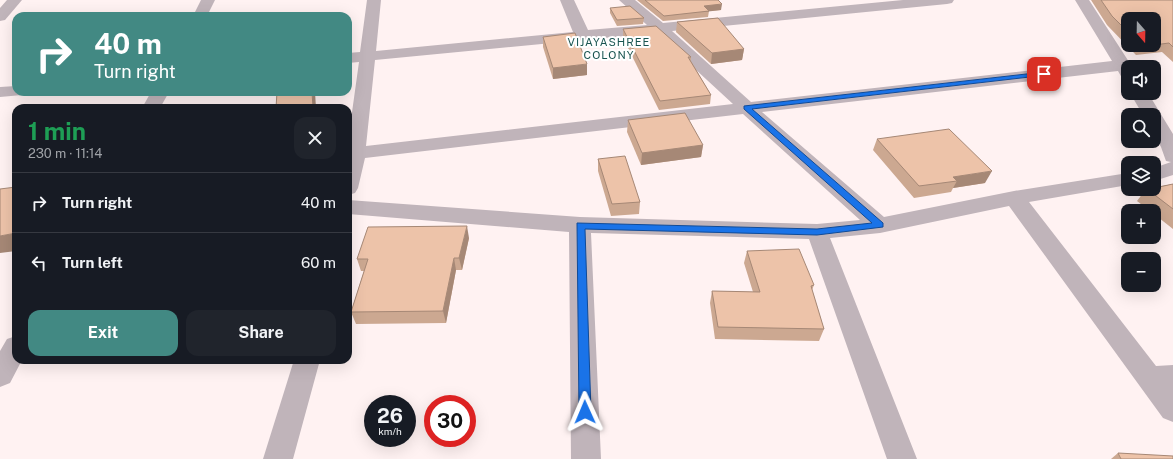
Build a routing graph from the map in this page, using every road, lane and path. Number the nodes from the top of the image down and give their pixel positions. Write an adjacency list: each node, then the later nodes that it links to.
1 (15, 0): 10 (street)
2 (208, 0): 9 (street)
3 (374, 0): 13 (street)
4 (567, 0): 12 (street)
5 (626, 0): 11 (street)
6 (947, 0): 8 (street)
7 (1082, 0): 15 (street)
8 (842, 5): 11 (street)
9 (202, 12)
10 (0, 17)
11 (660, 28): 12 (street); 19 (street)
12 (583, 36): 13 (street)
13 (368, 56): 14 (street); 21 (street)
14 (352, 58)
15 (1121, 63)
16 (1121, 70): 19 (street)
17 (12, 91): 18 (street)
18 (0, 92)
19 (746, 107): 21 (street); 30 (street)
20 (1161, 130): 22 (street)
21 (356, 152): 24 (street)
22 (1173, 157)
23 (1173, 168): 25 (street)
24 (352, 170)
25 (1161, 172)
26 (1121, 180): 27 (street)
27 (1014, 198): 30 (street); 35 (street)
28 (352, 207): 29 (street)
29 (580, 225): 31 (street); 38 (street)
30 (880, 225): 31 (street)
31 (817, 232): 39 (street)
32 (12, 354): 34 (street)
33 (306, 364): 37 (street)
34 (0, 375)
35 (1161, 377): 36 (street)
36 (1173, 409)
37 (278, 459)
38 (586, 459)
39 (902, 459)

